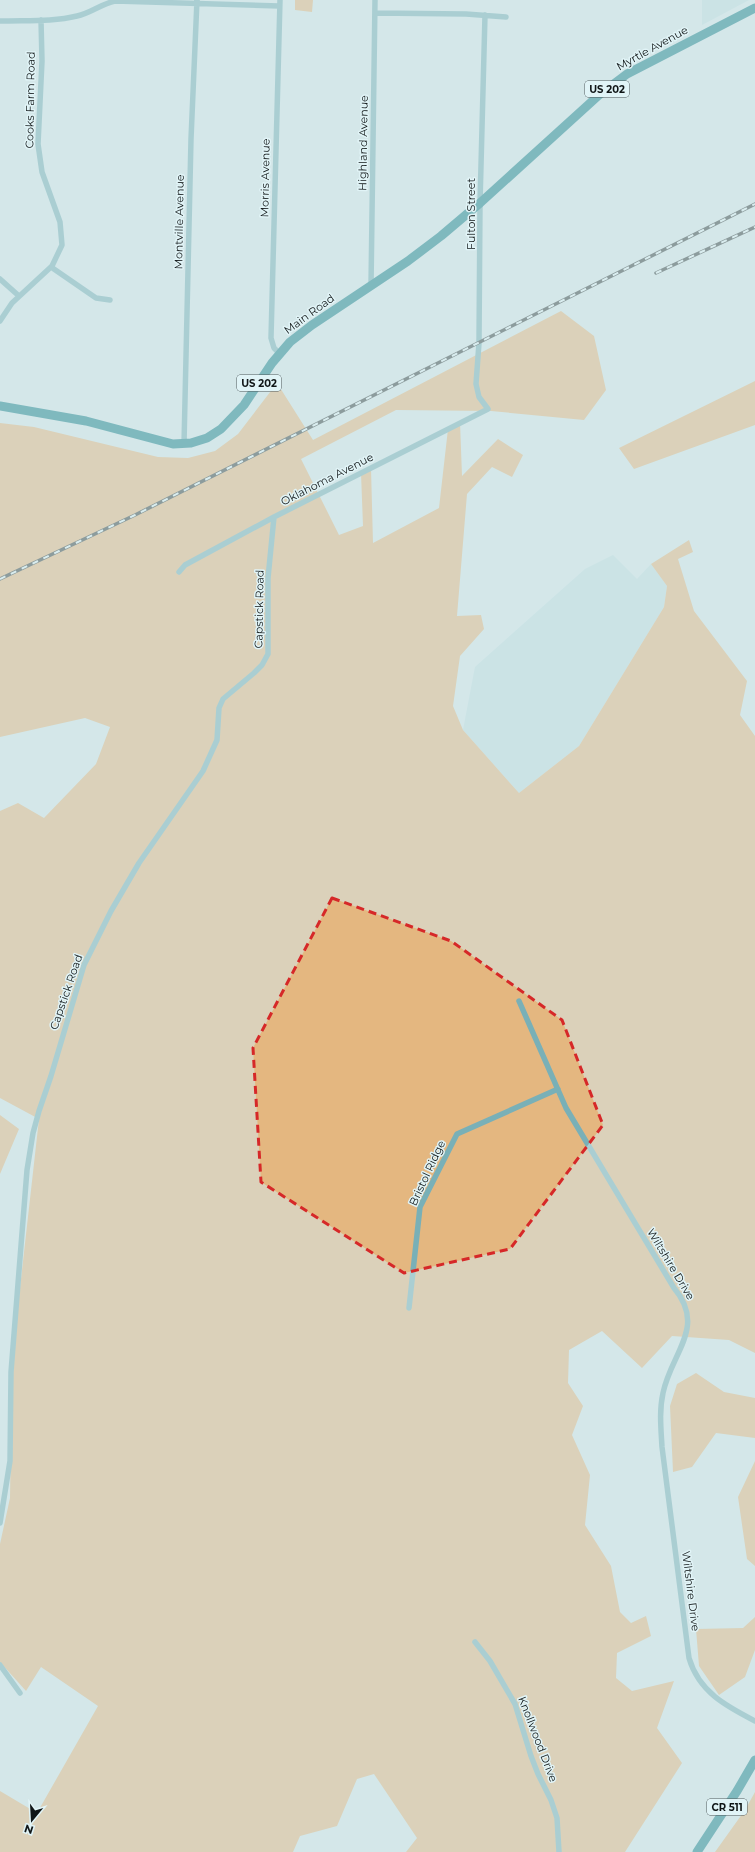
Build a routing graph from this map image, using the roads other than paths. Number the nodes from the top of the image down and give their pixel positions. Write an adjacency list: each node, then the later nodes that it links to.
1 (375, 0): 5 (street, Highland Avenue)
2 (197, 2): 3 (street); 8 (street); 20 (street, Montville Avenue)
3 (280, 3): 17 (street, Morris Avenue)
4 (755, 8): 10 (main road, Myrtle Avenue / US 202)
5 (375, 13): 6 (street); 13 (street, Highland Avenue)
6 (485, 15): 7 (street); 10 (street, Fulton Street)
7 (506, 17)
8 (41, 20): 9 (street); 11 (street, Cooks Farm Road)
9 (0, 21)
10 (480, 203): 13 (main road, Main Road / US 202); 19 (street, Fulton Street)
11 (51, 267): 14 (street, Cooks Farm Road); 15 (street)
12 (0, 279): 14 (street)
13 (371, 286): 17 (main road, Main Road / US 202)
14 (19, 296): 16 (street, Cooks Farm Road)
15 (110, 300)
16 (0, 320)
17 (279, 353): 20 (main road, Main Road / US 202)
18 (0, 406): 20 (main road, Main Road / US 202)
19 (488, 410): 21 (street, Oklahoma Avenue)
20 (184, 444)
21 (274, 517): 22 (street, Oklahoma Avenue); 26 (street, Capstick Road)
22 (179, 572)
23 (519, 1001): 24 (street, Wiltshire Drive)
24 (558, 1089): 25 (street, Bristol Ridge); 30 (street, Wiltshire Drive)
25 (409, 1308)
26 (0, 1523)
27 (475, 1642): 32 (street, Knollwood Drive)
28 (0, 1665): 29 (street)
29 (20, 1692)
30 (755, 1721)
31 (755, 1760): 33 (main road, CR 511)
32 (560, 1852)
33 (697, 1852)

